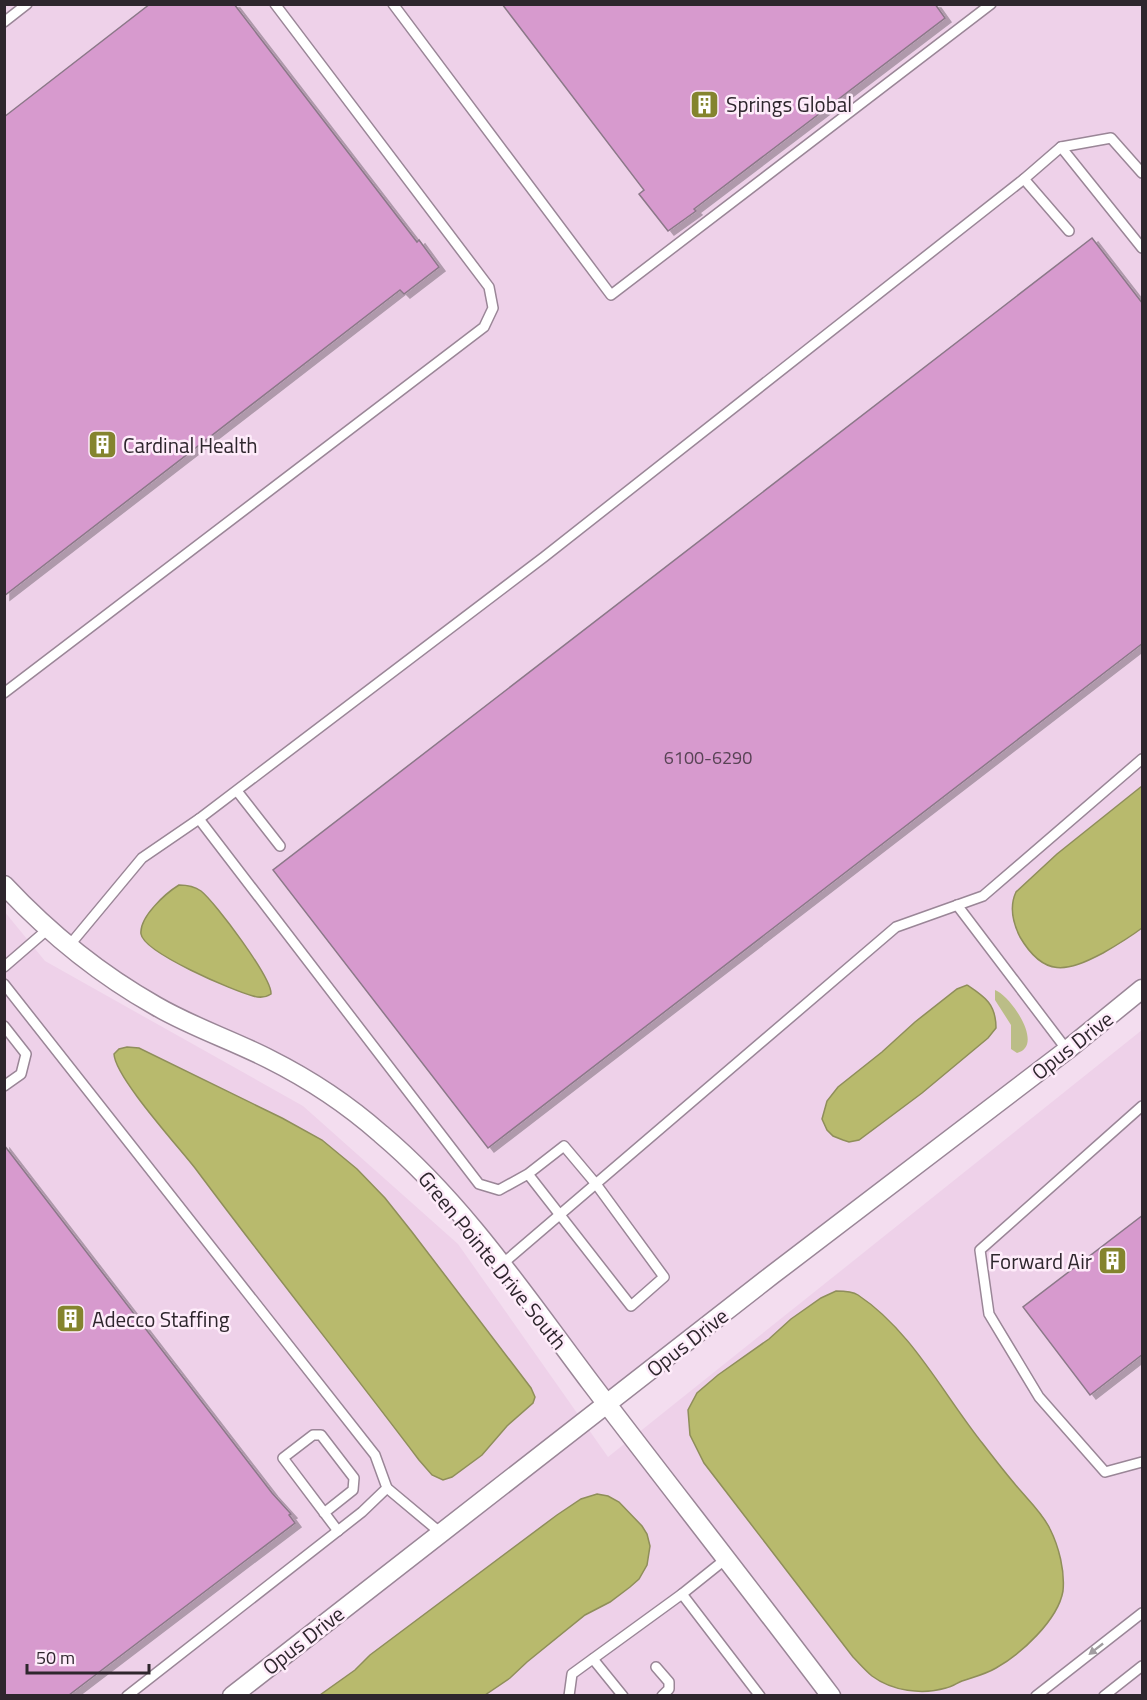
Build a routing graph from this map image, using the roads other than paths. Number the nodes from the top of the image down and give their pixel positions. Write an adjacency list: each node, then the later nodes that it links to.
1 (27, 4): 5 (lane)
2 (275, 4): 11 (lane)
3 (393, 4): 4 (lane)
4 (991, 4)
5 (4, 22)
6 (1061, 147): 7 (lane); 8 (lane); 10 (lane)
7 (1143, 173)
8 (1024, 179): 9 (lane); 13 (lane)
9 (1068, 231)
10 (1143, 248)
11 (4, 693)
12 (1143, 759): 17 (lane)
13 (237, 790): 14 (lane); 15 (lane)
14 (199, 819): 19 (lane); 27 (lane)
15 (280, 846)
16 (4, 885): 18 (street, Green Pointe Drive South)
17 (957, 905): 24 (lane); 28 (lane)
18 (48, 929): 19 (street, Green Pointe Drive South); 20 (lane)
19 (68, 947): 30 (street, Green Pointe Drive South)
20 (4, 967)
21 (4, 984): 33 (lane)
22 (1143, 989): 24 (street, Opus Drive)
23 (4, 1026): 25 (lane)
24 (1067, 1050): 31 (street, Opus Drive)
25 (4, 1086)
26 (1143, 1106): 32 (lane)
27 (528, 1174): 28 (lane); 29 (lane)
28 (596, 1184): 29 (lane); 29 (lane)
29 (559, 1216): 30 (lane)
30 (501, 1265): 31 (street, Green Pointe Drive South)
31 (607, 1404): 36 (street, Opus Drive); 37 (street, Green Pointe Drive South)
32 (1143, 1462)
33 (387, 1488): 35 (lane); 36 (lane)
34 (324, 1513): 34 (lane); 35 (lane)
35 (338, 1531): 43 (lane)
36 (442, 1534): 44 (street, Opus Drive)
37 (727, 1558): 38 (lane); 49 (street, Green Pointe Drive South)
38 (682, 1594): 40 (lane); 48 (lane)
39 (1143, 1613): 50 (lane, one-way to 50)
40 (593, 1659): 45 (lane); 46 (lane)
41 (1143, 1666): 51 (lane)
42 (656, 1667): 47 (lane)
43 (127, 1695)
44 (232, 1695)
45 (569, 1695)
46 (623, 1695)
47 (662, 1695)
48 (760, 1695)
49 (831, 1695)
50 (1036, 1695)
51 (1104, 1695)

